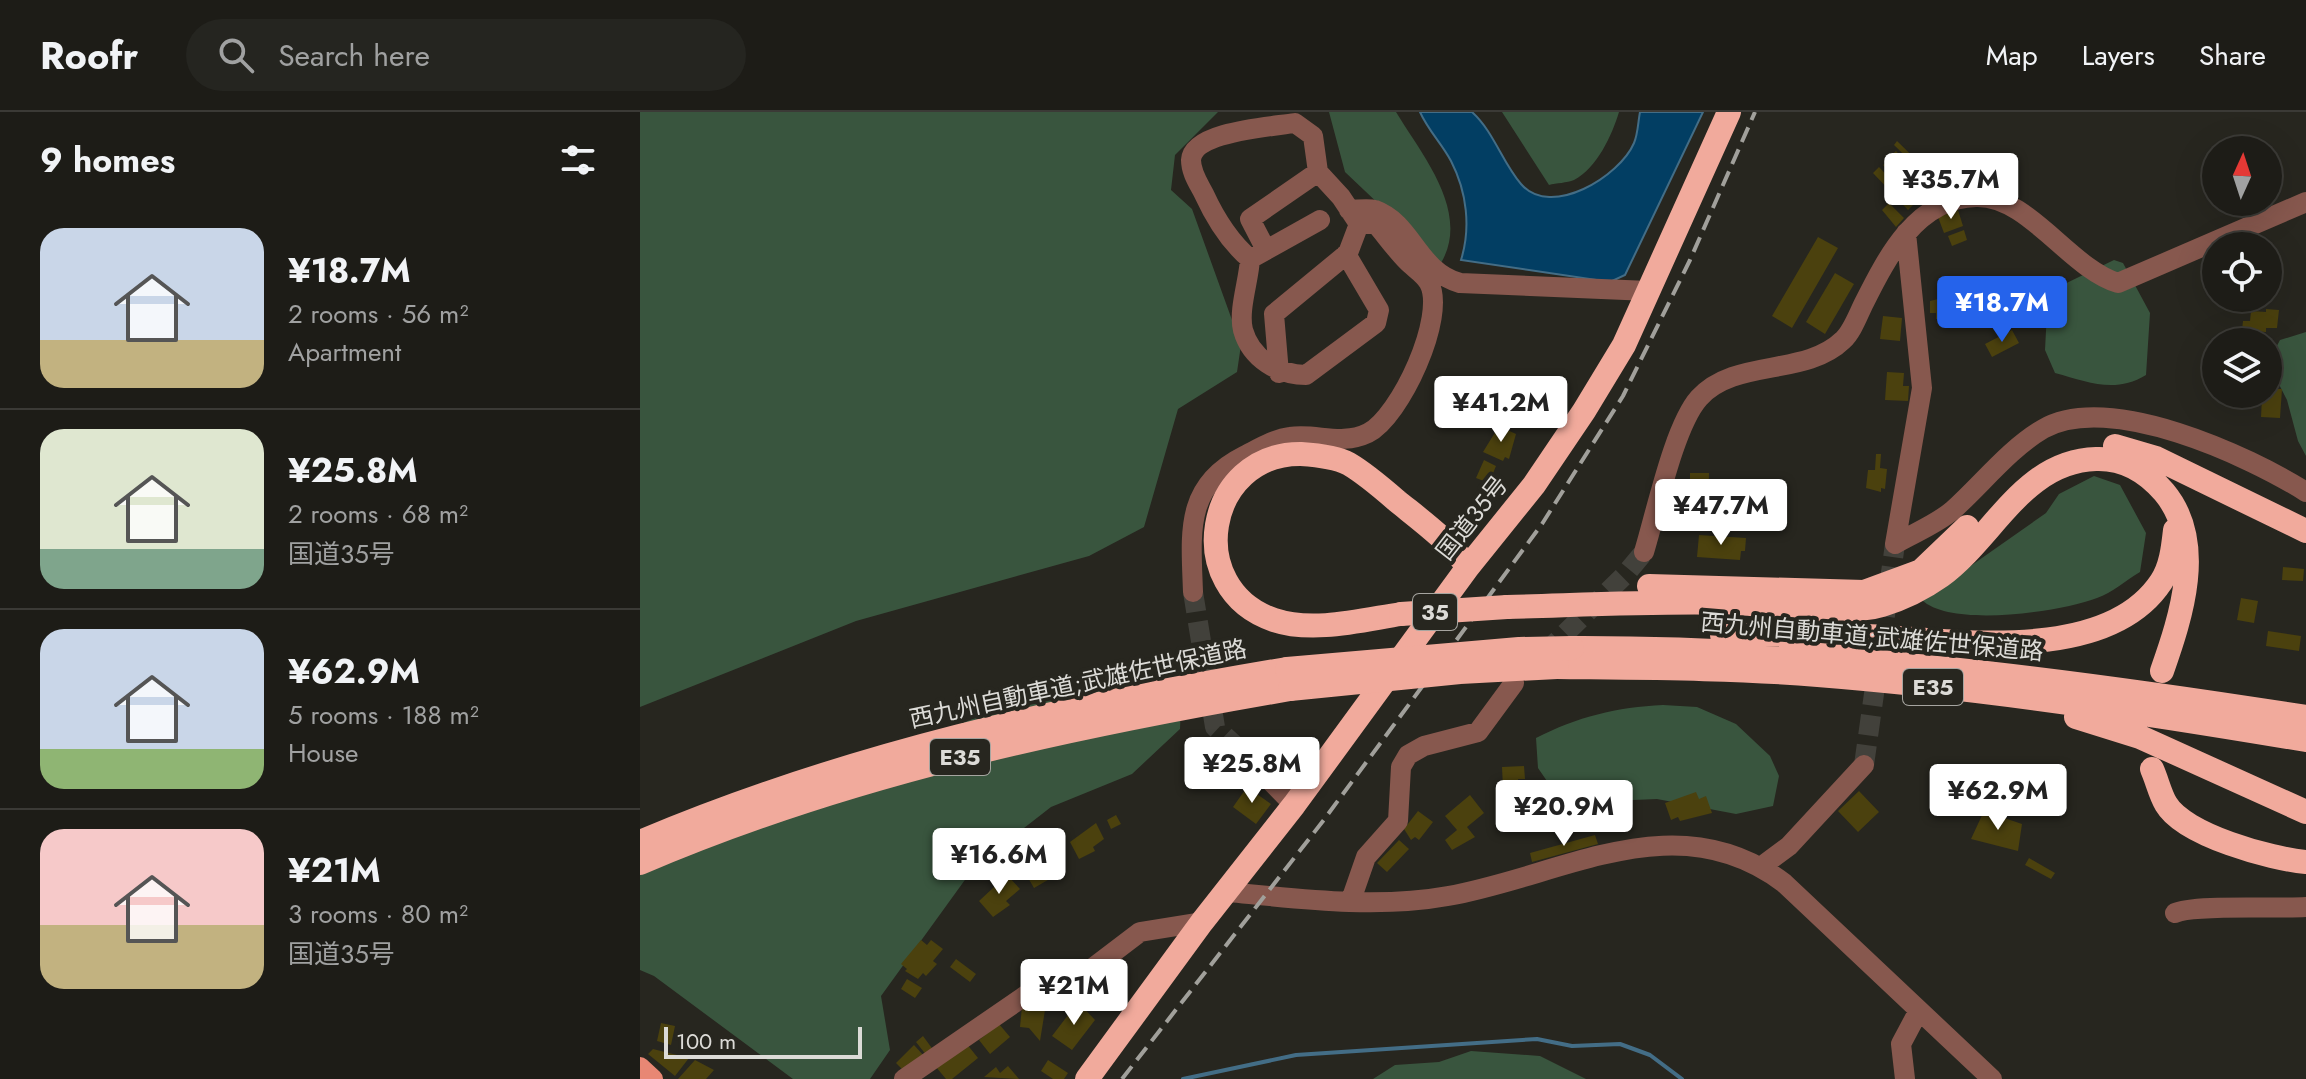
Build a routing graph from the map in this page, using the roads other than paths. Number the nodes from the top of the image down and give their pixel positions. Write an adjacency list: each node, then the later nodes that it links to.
1 (1729, 112): 9 (highway, 国道35号 / 35)
2 (1318, 172): 4 (street); 8 (street); 8 (street)
3 (2306, 202): 6 (street)
4 (1354, 217): 7 (street); 9 (street); 16 (street)
5 (1320, 220): 8 (street)
6 (1906, 233): 11 (street); 14 (street)
7 (1346, 254): 10 (street); 10 (street)
8 (1258, 255): 10 (street)
9 (1649, 291): 15 (highway, 国道35号 / 35)
10 (1279, 373)
11 (2306, 492)
12 (2177, 519): 17 (highway); 18 (highway); 19 (highway)
13 (2306, 531): 17 (highway)
14 (1644, 552)
15 (1468, 567): 17 (highway, bridge); 28 (highway, 国道35号 / 35)
16 (1193, 592)
17 (1507, 602)
18 (1565, 658): 20 (highway, 西九州自動車道;武雄佐世保道路 / E35, bridge); 21 (highway, 西九州自動車道;武雄佐世保道路 / E35); 23 (highway, 西九州自動車道;武雄佐世保道路 / E35)
19 (2162, 671)
20 (1288, 679): 30 (highway, 西九州自動車道;武雄佐世保道路 / E35); 32 (highway, 西九州自動車道;武雄佐世保道路 / E35)
21 (1892, 682): 24 (highway, 西九州自動車道;武雄佐世保道路 / E35); 29 (highway)
22 (1514, 683): 35 (street)
23 (2306, 717)
24 (2306, 740)
25 (1243, 753): 28 (street)
26 (1864, 765): 33 (street)
27 (2152, 769): 31 (highway)
28 (1294, 805): 34 (highway, 国道35号 / 35)
29 (2306, 812)
30 (640, 842)
31 (2306, 862)
32 (640, 863)
33 (1762, 866): 35 (street); 39 (street)
34 (1229, 892): 35 (street); 38 (highway, 国道35号 / 35)
35 (1351, 900)
36 (2306, 907): 37 (street)
37 (2175, 913)
38 (1202, 922): 42 (street); 43 (highway, 国道35号 / 35)
39 (1918, 1012): 44 (street); 45 (street)
40 (640, 1067): 41 (main road)
41 (653, 1079)
42 (904, 1079)
43 (1087, 1079)
44 (1905, 1079)
45 (1992, 1079)

